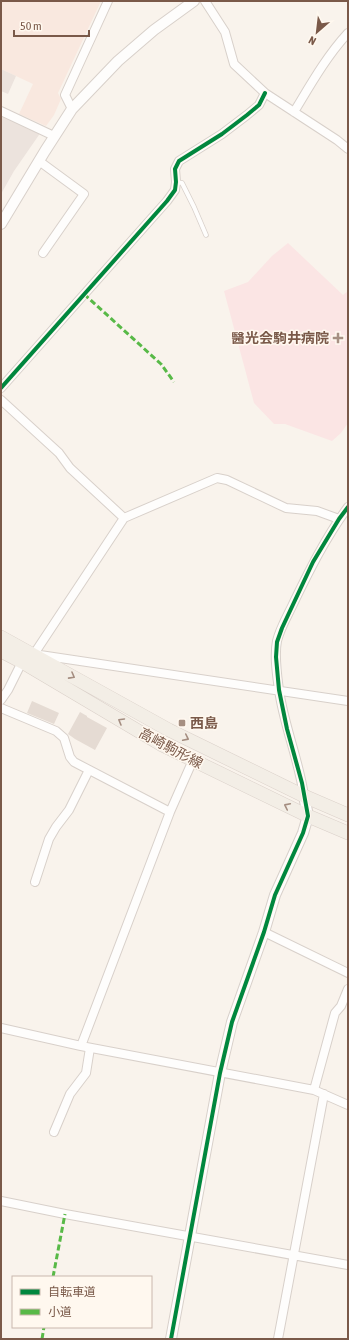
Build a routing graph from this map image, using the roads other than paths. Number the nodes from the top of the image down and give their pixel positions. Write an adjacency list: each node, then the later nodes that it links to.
1 (108, 1): 6 (street)
2 (194, 1): 6 (street)
3 (205, 1): 5 (street)
4 (348, 33): 8 (street)
5 (265, 93): 8 (street); 12 (street)
6 (72, 109): 9 (street)
7 (1, 111): 9 (street)
8 (294, 112): 10 (street)
9 (54, 136): 11 (street)
10 (348, 149)
11 (39, 161): 13 (street); 15 (street)
12 (176, 182): 14 (lane); 16 (street)
13 (1, 224)
14 (206, 235)
15 (43, 253)
16 (1, 388)
17 (1, 400): 19 (street)
18 (348, 507): 20 (street)
19 (124, 518): 20 (street); 23 (street)
20 (339, 519): 25 (street)
21 (1, 637): 23 (main road, 高崎駒形線)
22 (1, 651): 24 (main road, 高崎駒形線)
23 (34, 654): 24 (street); 25 (street); 31 (main road, 高崎駒形線, one-way to 31)
24 (22, 662): 26 (street); 29 (main road, 高崎駒形線, one-way to 24)
25 (279, 690): 27 (street); 31 (street)
26 (1, 700)
27 (348, 700)
28 (1, 708): 30 (street)
29 (193, 760): 32 (street); 33 (main road, 高崎駒形線, one-way to 29)
30 (89, 770): 32 (street); 36 (street)
31 (304, 796): 33 (street); 34 (main road, 高崎駒形線)
32 (170, 812): 41 (street)
33 (308, 816): 35 (main road, 高崎駒形線); 37 (street)
34 (348, 816)
35 (348, 832)
36 (35, 882)
37 (264, 932): 38 (street); 42 (street)
38 (348, 973)
39 (348, 989): 43 (street)
40 (1, 1028): 41 (street)
41 (86, 1047): 42 (street); 46 (street)
42 (220, 1072): 43 (street); 48 (street)
43 (314, 1090): 44 (street)
44 (324, 1094): 45 (street); 49 (street)
45 (348, 1105)
46 (54, 1132)
47 (1, 1201): 48 (street)
48 (189, 1236): 49 (street); 51 (street)
49 (293, 1255): 50 (street); 52 (street)
50 (348, 1265)
51 (171, 1339)
52 (278, 1339)

